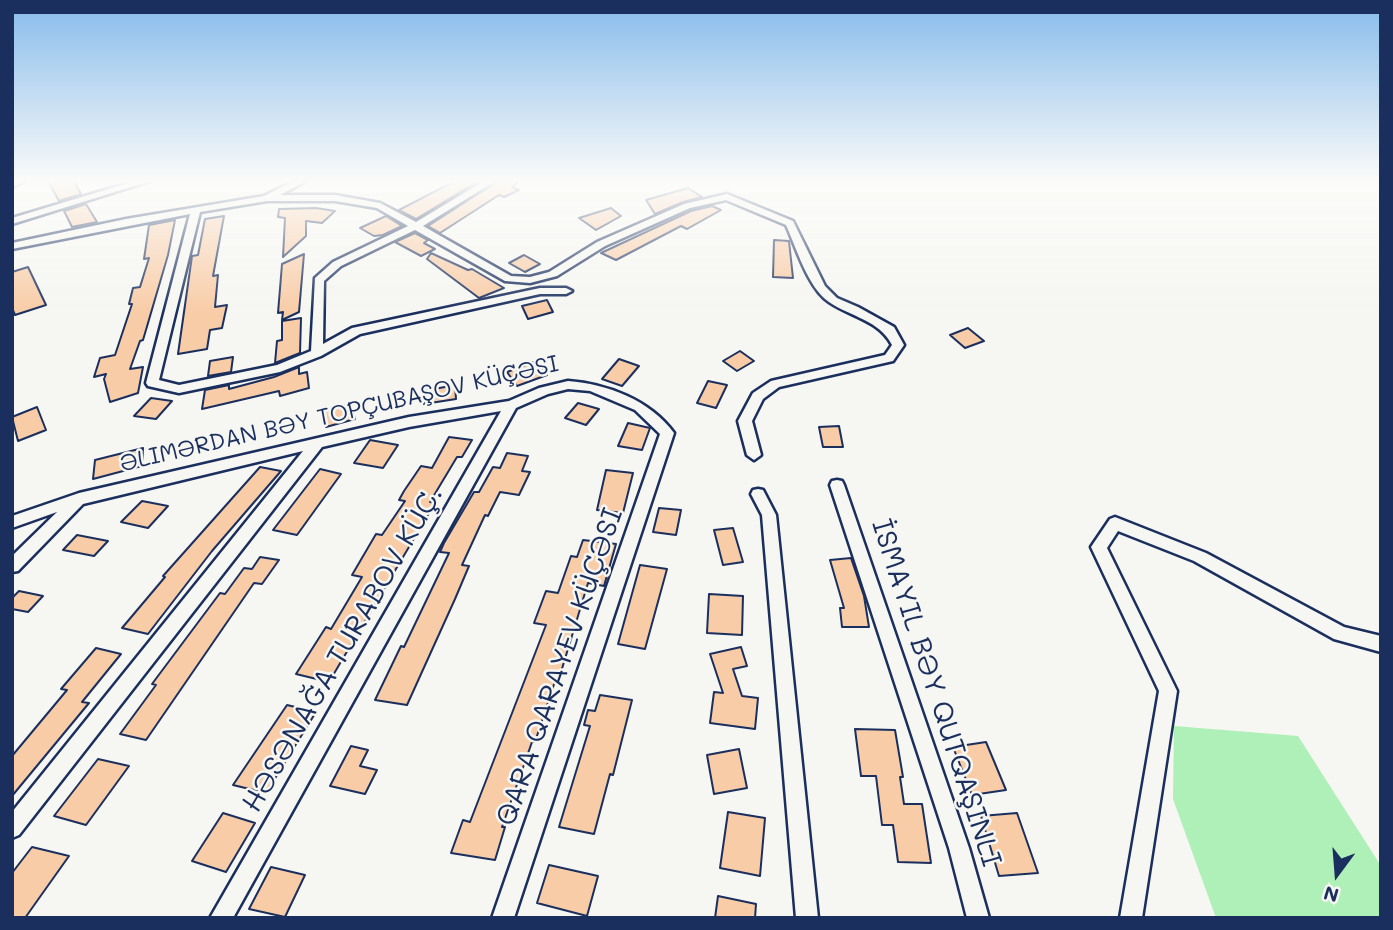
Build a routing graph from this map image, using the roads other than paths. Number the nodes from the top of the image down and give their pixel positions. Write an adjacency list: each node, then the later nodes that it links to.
1 (115, 224): 8 (street)
2 (192, 224): 10 (street)
3 (413, 224): 7 (street)
4 (419, 224): 7 (street)
5 (645, 224): 7 (street)
6 (791, 224): 14 (street)
7 (416, 226): 10 (street)
8 (12, 246)
9 (566, 291): 10 (street)
10 (317, 353)
11 (511, 405): 12 (street, ƏLIMƏRDAN BƏY TOPÇUBAŞOV KÜÇƏSI); 13 (street, ƏLIMƏRDAN BƏY TOPÇUBAŞOV KÜÇƏSI); 22 (street, HƏSƏNAĞA TURABOV KÜÇ.)
12 (667, 433): 23 (street, QARA QARAYEV KÜÇƏSI)
13 (317, 443): 17 (street, ƏLIMƏRDAN BƏY TOPÇUBAŞOV KÜÇƏSI); 21 (street)
14 (754, 455)
15 (837, 485): 25 (street)
16 (758, 494): 24 (street)
17 (79, 499): 18 (street, ƏLIMƏRDAN BƏY TOPÇUBAŞOV KÜÇƏSI); 19 (street)
18 (12, 522)
19 (12, 566)
20 (1381, 644): 26 (street)
21 (12, 828)
22 (221, 918)
23 (503, 918)
24 (807, 918)
25 (978, 918)
26 (1131, 918)

